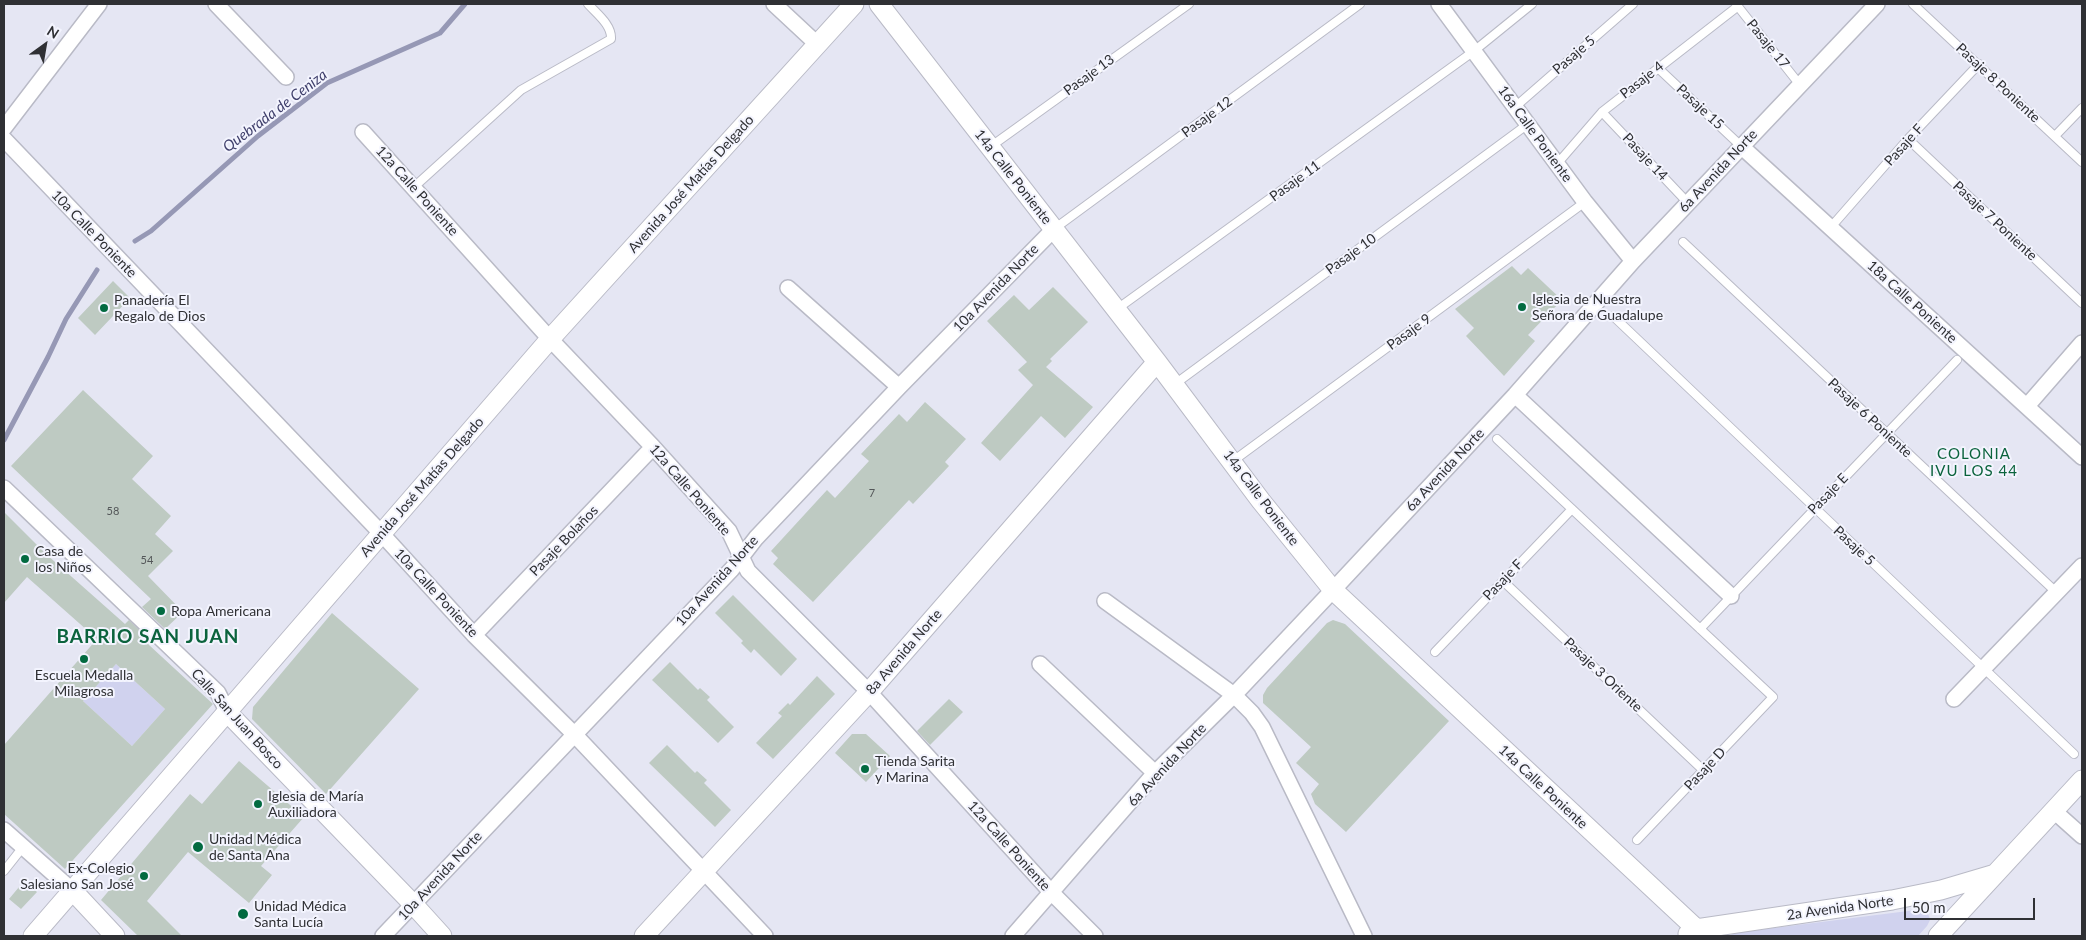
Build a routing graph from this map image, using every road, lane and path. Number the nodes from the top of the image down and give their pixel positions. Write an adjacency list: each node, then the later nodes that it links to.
1 (99, 4): 25 (street)
2 (216, 4): 19 (street)
3 (588, 4): 34 (lane)
4 (774, 4): 15 (street)
5 (854, 4): 15 (street, Avenida José Matías Delgado)
6 (879, 4): 31 (street, 14a Calle Poniente)
7 (1189, 4): 31 (lane, Pasaje 13)
8 (1360, 4): 38 (lane, Pasaje 12)
9 (1439, 4): 16 (street, 16a Calle Poniente)
10 (1532, 4): 16 (lane, Pasaje 11)
11 (1633, 4): 21 (lane, Pasaje 5)
12 (1877, 4): 20 (street, 6a Avenida Norte)
13 (1913, 4): 17 (lane, Pasaje 8 Poniente)
14 (1736, 5): 18 (lane, Pasaje 4); 20 (lane, Pasaje 17)
15 (818, 44): 45 (street, Avenida José Matías Delgado)
16 (1474, 51): 21 (street, 16a Calle Poniente); 43 (lane, Pasaje 11)
17 (1979, 64): 27 (lane, Pasaje 8 Poniente); 29 (lane, Pasaje F)
18 (1658, 68): 23 (lane, Pasaje 4); 30 (lane, Pasaje 15)
19 (286, 77)
20 (1800, 84): 30 (street, 6a Avenida Norte)
21 (1515, 107): 24 (street, 16a Calle Poniente)
22 (2082, 108): 27 (lane)
23 (1602, 112): 33 (lane, Pasaje 4); 36 (lane, Pasaje 14)
24 (1528, 124): 33 (street, 16a Calle Poniente); 49 (lane, Pasaje 10)
25 (4, 128)
26 (363, 132): 34 (street, 12a Calle Poniente)
27 (2055, 136): 32 (lane, Pasaje 8 Poniente)
28 (4, 139): 61 (street, 10a Calle Poniente)
29 (1908, 139): 37 (lane, Pasaje F); 42 (lane, Pasaje 7 Poniente)
30 (1742, 146): 36 (street, 6a Avenida Norte); 37 (street, 18a Calle Poniente)
31 (990, 147): 38 (street, 14a Calle Poniente)
32 (2082, 162)
33 (1557, 164): 35 (street, 16a Calle Poniente)
34 (414, 188): 45 (street, 12a Calle Poniente)
35 (1586, 202): 40 (street, 16a Calle Poniente); 57 (lane, Pasaje 9)
36 (1688, 203): 40 (street, 6a Avenida Norte)
37 (1831, 227): 52 (street, 18a Calle Poniente)
38 (1054, 229): 43 (street, 14a Calle Poniente); 50 (street, 10a Avenida Norte)
39 (1683, 242): 53 (lane, Pasaje 6 Poniente)
40 (1633, 262): 51 (street, 6a Avenida Norte)
41 (788, 288): 50 (street)
42 (2082, 303)
43 (1116, 310): 48 (street, 14a Calle Poniente)
44 (1613, 316): 59 (lane, Pasaje 5)
45 (550, 339): 55 (street, 12a Calle Poniente); 61 (street, Avenida José Matías Delgado)
46 (2082, 343): 52 (street)
47 (1957, 360): 53 (lane, Pasaje E)
48 (1157, 362): 49 (street, 14a Calle Poniente); 74 (street, 8a Avenida Norte)
49 (1174, 384): 57 (street, 14a Calle Poniente)
50 (899, 387): 62 (street, 10a Avenida Norte)
51 (1515, 394): 65 (street, 6a Avenida Norte); 67 (street)
52 (2027, 406): 56 (street, 18a Calle Poniente)
53 (1886, 433): 59 (lane, Pasaje E); 66 (lane, Pasaje 6 Poniente)
54 (1497, 439): 60 (lane)
55 (653, 447): 62 (street, 12a Calle Poniente); 70 (street, Pasaje Bolaños)
56 (2082, 457)
57 (1233, 461): 65 (street, 14a Calle Poniente)
58 (4, 488): 77 (street, Calle San Juan Bosco)
59 (1815, 508): 67 (lane, Pasaje E); 73 (lane, Pasaje 5)
60 (1572, 509): 64 (lane, Pasaje F); 69 (lane)
61 (381, 533): 70 (street, 10a Calle Poniente); 77 (street, Avenida José Matías Delgado)
62 (741, 558): 74 (street, 12a Calle Poniente); 78 (street, 10a Avenida Norte)
63 (2082, 566): 66 (street)
64 (1503, 580): 71 (lane, Pasaje F); 80 (lane, Pasaje 3 Oriente)
65 (1333, 590): 75 (street, 6a Avenida Norte); 94 (street, 14a Calle Poniente)
66 (2056, 592): 73 (street)
67 (1731, 596): 69 (lane, Pasaje E)
68 (1105, 601): 75 (street)
69 (1700, 629): 80 (lane, Pasaje D)
70 (474, 635): 78 (street, 10a Calle Poniente)
71 (1435, 652)
72 (1040, 664): 81 (street)
73 (1983, 668): 76 (street); 79 (lane, Pasaje 5)
74 (869, 692): 89 (street, 8a Avenida Norte); 92 (street, 12a Calle Poniente)
75 (1234, 695): 81 (street, 6a Avenida Norte); 103 (street)
76 (1954, 699)
77 (228, 713): 91 (street, Avenida José Matías Delgado); 93 (street, Calle San Juan Bosco)
78 (574, 734): 89 (street, 10a Calle Poniente); 93 (street, 10a Avenida Norte)
79 (2074, 754)
80 (1703, 770): 86 (lane, Pasaje D)
81 (1155, 773): 92 (street, 6a Avenida Norte)
82 (2082, 780): 83 (street)
83 (2054, 811): 85 (street); 90 (street)
84 (4, 830): 87 (street)
85 (2082, 836)
86 (1637, 840)
87 (23, 847): 88 (lane); 91 (street)
88 (4, 871)
89 (705, 872): 99 (street, 8a Avenida Norte); 100 (street, 10a Calle Poniente)
90 (1995, 874): 94 (street, 2a Avenida Norte); 104 (street)
91 (73, 891): 95 (street, Avenida José Matías Delgado); 96 (street)
92 (1051, 892): 101 (street, 6a Avenida Norte); 102 (street, 12a Calle Poniente)
93 (413, 904): 97 (street, 10a Avenida Norte); 98 (street, Calle San Juan Bosco)
94 (1695, 934)
95 (33, 936)
96 (115, 936)
97 (383, 936)
98 (442, 936)
99 (644, 936)
100 (765, 936)
101 (1013, 936)
102 (1095, 936)
103 (1364, 936)
104 (1938, 936)

